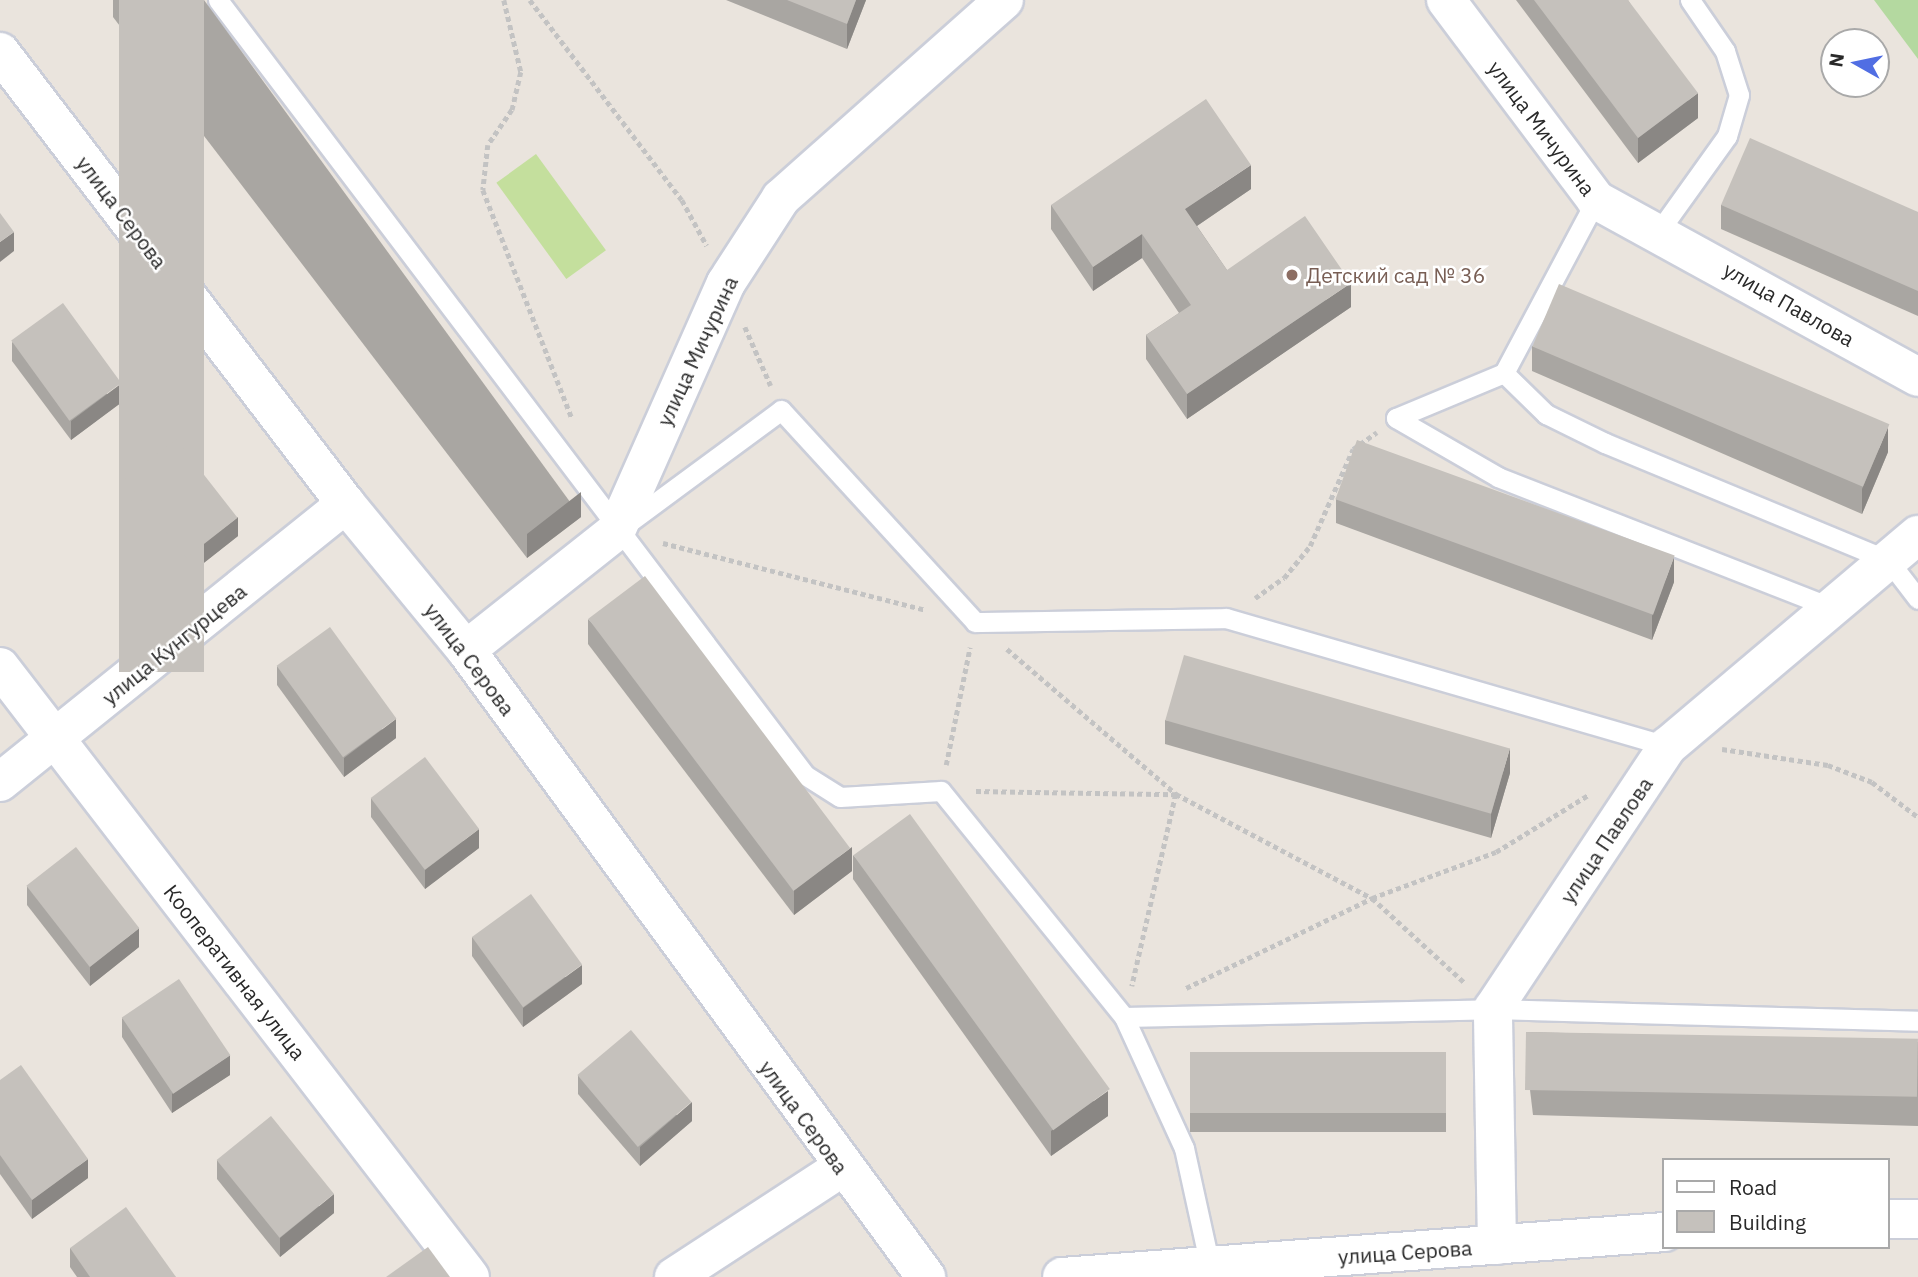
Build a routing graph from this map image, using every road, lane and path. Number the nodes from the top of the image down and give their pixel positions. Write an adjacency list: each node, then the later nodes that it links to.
1 (218, 0): 17 (lane)
2 (504, 0): 15 (path)
3 (530, 0): 10 (path)
4 (1004, 0): 10 (street, улица Мичурина)
5 (1446, 0): 8 (street, улица Мичурина)
6 (1690, 0): 9 (lane)
7 (0, 52): 16 (street, улица Серова)
8 (1597, 200): 9 (street, улица Мичурина); 11 (lane)
9 (1659, 230): 12 (street, улица Павлова)
10 (726, 283): 13 (path); 17 (street, улица Мичурина)
11 (1504, 373): 14 (lane); 19 (lane)
12 (1918, 377)
13 (781, 410): 17 (lane); 23 (lane)
14 (1396, 418): 21 (lane); 22 (path)
15 (576, 430)
16 (346, 504): 24 (street, улица Серова); 26 (street, улица Кунгурцева)
17 (616, 531): 23 (path); 24 (street, улица Мичурина); 30 (lane)
18 (1918, 535): 19 (street, улица Павлова)
19 (1888, 560): 20 (lane); 21 (street, улица Павлова)
20 (1918, 599)
21 (1832, 608): 27 (street, улица Павлова)
22 (1226, 618): 23 (lane); 27 (lane)
23 (975, 622): 30 (path); 31 (path)
24 (466, 650): 38 (street, улица Серова)
25 (0, 667): 26 (street, Кооперативная улица)
26 (55, 739): 28 (street, улица Кунгурцева); 44 (street, Кооперативная улица)
27 (1668, 746): 32 (path); 35 (street, улица Павлова)
28 (0, 782)
29 (1600, 788): 33 (path)
30 (941, 791): 31 (path); 36 (lane)
31 (1176, 794): 33 (path); 36 (path)
32 (1918, 817)
33 (1372, 898): 34 (path); 35 (path)
34 (1174, 993)
35 (1493, 1009): 36 (lane); 37 (lane); 42 (street)
36 (1124, 1017): 43 (lane)
37 (1918, 1021)
38 (841, 1168): 45 (street); 46 (street, улица Серова)
39 (1890, 1219): 40 (street)
40 (1918, 1219)
41 (1662, 1232): 42 (street, улица Серова)
42 (1497, 1245): 43 (street, улица Серова)
43 (1210, 1266): 47 (street, улица Серова)
44 (470, 1277)
45 (674, 1277)
46 (926, 1277)
47 (1062, 1277)

